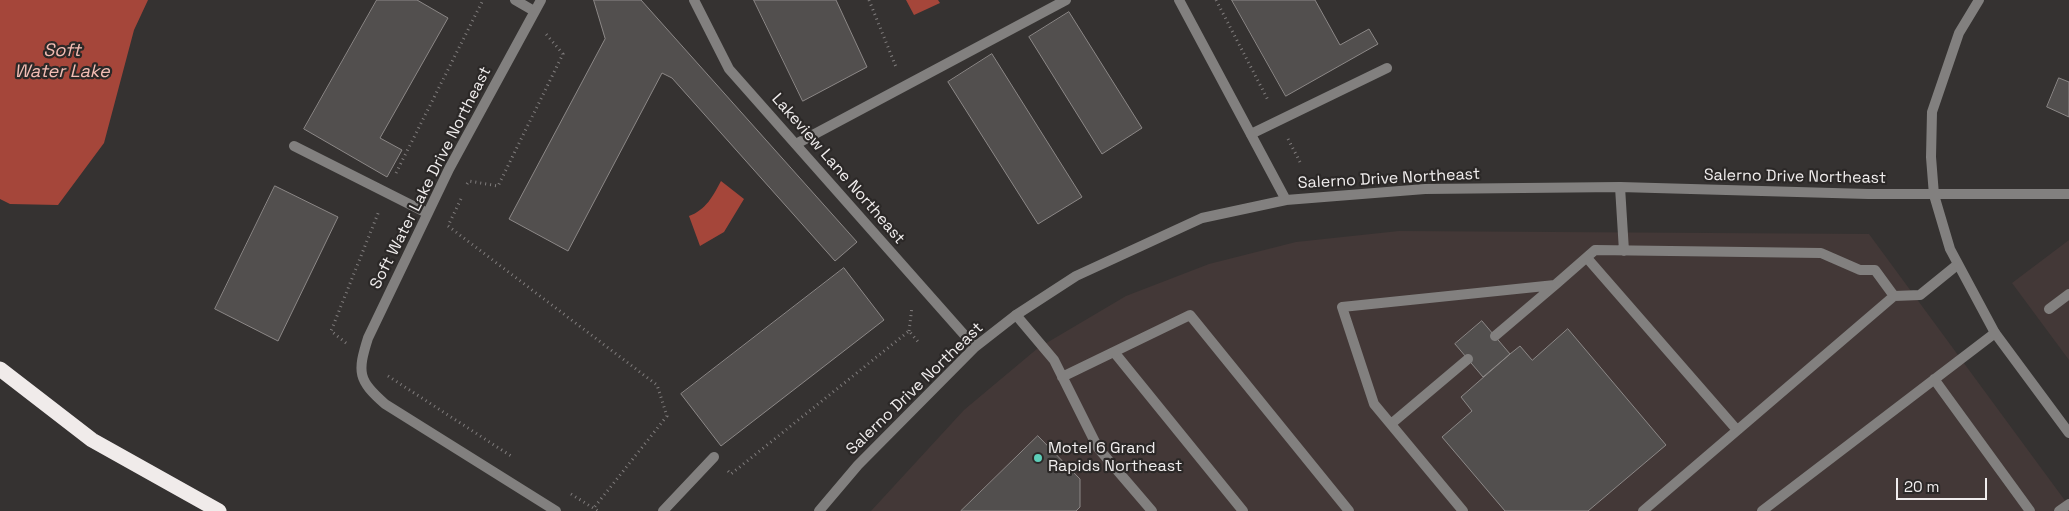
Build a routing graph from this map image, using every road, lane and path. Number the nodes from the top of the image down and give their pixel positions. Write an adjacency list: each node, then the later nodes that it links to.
1 (484, 0): 20 (path)
2 (515, 0): 10 (street)
3 (541, 0): 10 (street, Soft Water Lake Drive Northeast)
4 (694, 0): 16 (street, Lakeview Lane Northeast)
5 (869, 0): 13 (path)
6 (1066, 0): 13 (street)
7 (1179, 0): 15 (street)
8 (1216, 0): 14 (path)
9 (1979, 0): 22 (street)
10 (534, 11): 24 (street, Soft Water Lake Drive Northeast)
11 (544, 32): 50 (path)
12 (1387, 68): 14 (street)
13 (904, 86): 16 (street)
14 (1279, 121): 15 (street); 18 (path)
15 (1251, 134): 23 (street)
16 (796, 144): 36 (street, Lakeview Lane Northeast)
17 (294, 146): 20 (street)
18 (1300, 162)
19 (1620, 187): 22 (street, Salerno Drive Northeast); 23 (street, Salerno Drive Northeast); 25 (street)
20 (386, 192): 24 (street); 38 (path)
21 (2069, 194): 22 (street, Salerno Drive Northeast)
22 (1934, 195): 27 (street)
23 (1286, 200): 32 (street, Salerno Drive Northeast)
24 (427, 212): 38 (street, Soft Water Lake Drive Northeast)
25 (1624, 251): 26 (street); 30 (street)
26 (1587, 258): 28 (street); 44 (street)
27 (1957, 265): 30 (street); 33 (street)
28 (1555, 285): 34 (street); 43 (street)
29 (2069, 294): 31 (street)
30 (1894, 296): 44 (street)
31 (2049, 309)
32 (1016, 315): 36 (street, Salerno Drive Northeast); 41 (street)
33 (1995, 332): 42 (street); 45 (street)
34 (1495, 336)
35 (920, 344): 46 (path)
36 (975, 346): 55 (street, Salerno Drive Northeast)
37 (1114, 352): 41 (street); 57 (street); 58 (street)
38 (362, 356): 47 (path); 52 (street, Soft Water Lake Drive Northeast)
39 (1468, 359): 43 (street)
40 (0, 369): 51 (highway)
41 (1062, 377): 56 (street)
42 (1934, 379): 61 (street); 62 (street)
43 (1391, 424): 59 (street)
44 (1737, 430): 60 (street)
45 (2069, 433)
46 (714, 457): 54 (street)
47 (518, 460)
48 (568, 492): 50 (path)
49 (2069, 504): 63 (street)
50 (593, 509): 53 (path)
51 (219, 511)
52 (556, 511)
53 (598, 511)
54 (663, 511)
55 (819, 511)
56 (1152, 511)
57 (1243, 511)
58 (1349, 511)
59 (1463, 511)
60 (1643, 511)
61 (1762, 511)
62 (2030, 511)
63 (2059, 511)

